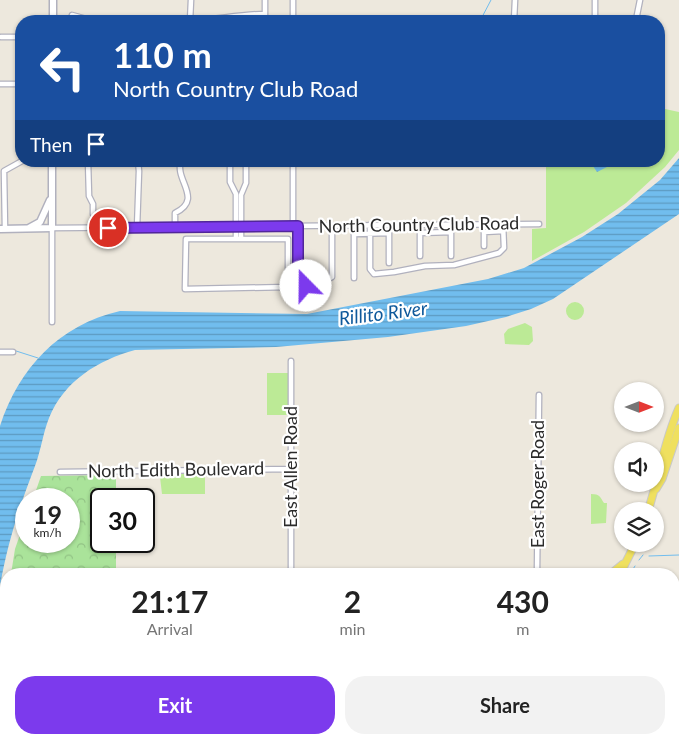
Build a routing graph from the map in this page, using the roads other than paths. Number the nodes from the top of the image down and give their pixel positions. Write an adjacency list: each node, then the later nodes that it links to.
1 (53, 0): 9 (main road)
2 (191, 0): 10 (street)
3 (265, 0): 8 (street)
4 (293, 0): 12 (street)
5 (515, 0): 13 (street)
6 (595, 0): 14 (street)
7 (640, 0): 15 (street)
8 (265, 14): 11 (street)
9 (53, 15)
10 (190, 15)
11 (232, 15)
12 (293, 15)
13 (514, 15)
14 (595, 15)
15 (637, 15)
16 (1, 37): 17 (street)
17 (15, 37)
18 (0, 84): 19 (street)
19 (15, 84)
20 (15, 164): 28 (street)
21 (52, 167): 29 (main road)
22 (88, 167): 30 (street)
23 (139, 167): 41 (street)
24 (181, 167): 37 (street)
25 (230, 167): 38 (street)
26 (246, 167): 38 (street)
27 (292, 167): 34 (street)
28 (2, 171): 39 (street)
29 (52, 194): 40 (main road); 42 (main road)
30 (93, 214)
31 (503, 224): 32 (street, North Country Club Road); 33 (street, North Country Club Road); 43 (street)
32 (539, 224)
33 (437, 225): 36 (street, North Country Club Road); 44 (street)
34 (296, 226): 35 (street, North Country Club Road); 35 (street); 38 (street, North Country Club Road)
35 (332, 226): 36 (street, North Country Club Road)
36 (370, 226): 45 (street)
37 (175, 227): 38 (street, North Country Club Road); 41 (street, North Country Club Road)
38 (239, 227): 46 (street)
39 (2, 228): 42 (main road, North Country Club Road)
40 (52, 228): 41 (street, North Country Club Road); 42 (main road, North Country Club Road); 52 (street)
41 (137, 228)
42 (28, 229)
43 (503, 231): 45 (street); 47 (street)
44 (437, 232): 48 (street); 49 (street)
45 (370, 233): 50 (street); 51 (street)
46 (239, 238): 46 (street)
47 (484, 246)
48 (420, 256)
49 (451, 256)
50 (389, 263)
51 (354, 278)
52 (52, 322)
53 (0, 352): 54 (street)
54 (13, 352)
55 (291, 361): 60 (street, East Allen Road)
56 (539, 395): 68 (street, East Roger Road)
57 (679, 408): 59 (main road)
58 (679, 428): 62 (main road)
59 (664, 452)
60 (291, 469): 61 (street, North Edith Boulevard); 67 (street, East Allen Road)
61 (60, 472)
62 (664, 473)
63 (654, 492): 64 (main road)
64 (651, 502)
65 (631, 552): 66 (main road)
66 (624, 564): 69 (main road); 70 (main road)
67 (291, 568)
68 (537, 568)
69 (619, 568)
70 (622, 568)

